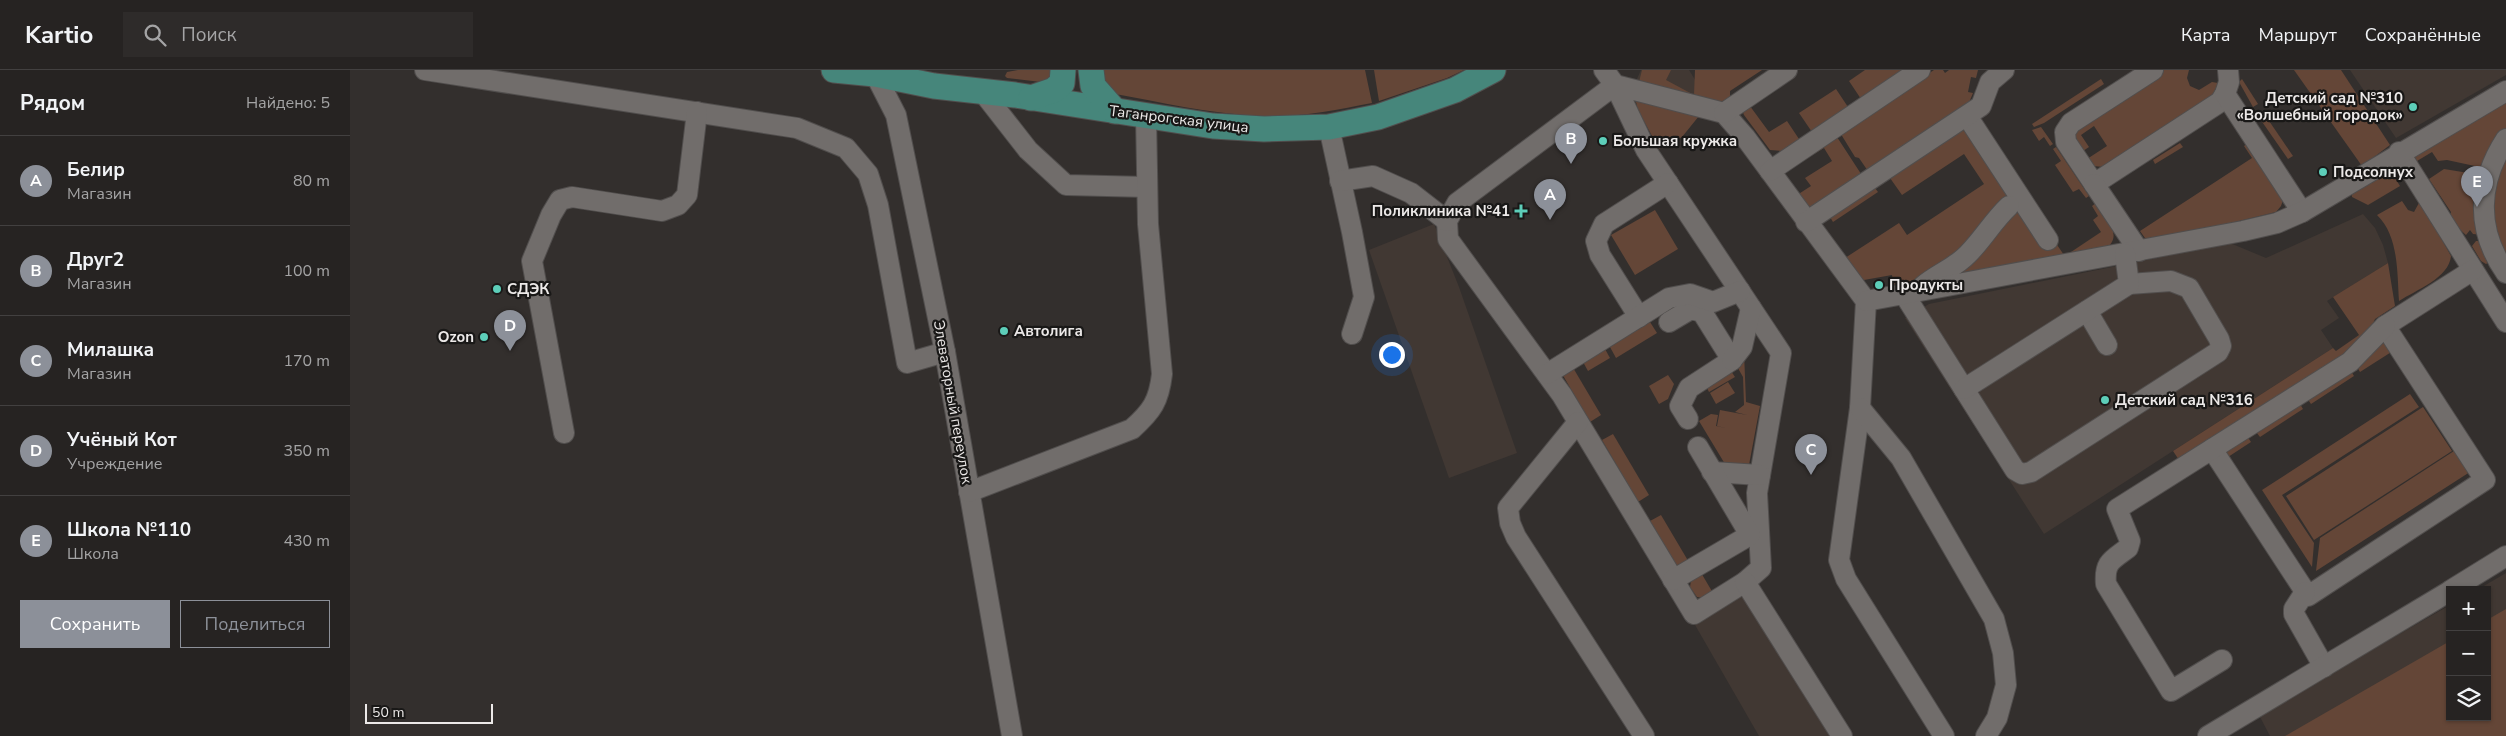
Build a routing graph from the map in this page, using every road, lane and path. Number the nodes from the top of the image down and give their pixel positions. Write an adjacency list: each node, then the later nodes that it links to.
1 (425, 70): 12 (street)
2 (834, 70): 11 (main road, Таганрогская улица)
3 (1063, 70): 17 (main road)
4 (1092, 70): 18 (main road)
5 (1493, 70): 23 (main road, Таганрогская улица)
6 (1787, 70): 20 (street)
7 (1920, 70): 26 (street)
8 (2004, 70): 22 (street)
9 (2153, 70): 29 (street)
10 (2228, 70): 16 (street)
11 (884, 72): 14 (main road, Таганрогская улица); 51 (street, Элеваторный переулок)
12 (523, 77): 19 (street)
13 (1610, 78): 20 (street); 28 (street); 33 (street)
14 (982, 91): 17 (main road, Таганрогская улица); 30 (street)
15 (2506, 91): 25 (street)
16 (2225, 94): 29 (street); 32 (street)
17 (1031, 98): 18 (main road, Таганрогская улица)
18 (1115, 111): 21 (main road, Таганрогская улица)
19 (697, 112): 51 (street); 58 (street)
20 (1724, 113): 26 (street)
21 (1146, 116): 23 (main road, Таганрогская улица); 30 (street)
22 (1967, 116): 34 (street); 35 (street)
23 (1329, 128): 27 (street)
24 (2506, 138): 37 (street)
25 (2399, 152): 32 (street); 38 (street)
26 (1770, 171): 34 (street)
27 (1340, 181): 33 (street); 49 (street)
28 (1668, 183): 40 (street); 45 (street)
29 (2094, 184): 36 (street)
30 (1147, 187): 63 (street)
31 (2009, 206): 41 (street)
32 (2302, 212): 36 (street)
33 (1447, 221): 53 (street)
34 (1806, 222): 42 (street)
35 (2048, 240)
36 (2132, 253): 39 (street); 41 (street)
37 (2504, 270): 38 (street)
38 (2477, 275): 47 (street); 48 (street)
39 (2129, 284): 44 (street); 54 (street)
40 (1740, 291): 43 (street); 45 (street)
41 (1912, 293): 42 (street); 54 (street)
42 (1866, 301): 55 (street)
43 (1751, 308): 52 (street); 62 (street)
44 (2087, 311): 50 (street); 54 (street)
45 (1639, 317): 53 (street)
46 (1669, 322): 52 (street)
47 (2506, 322)
48 (2386, 326): 60 (street); 68 (street)
49 (1352, 334)
50 (2107, 345)
51 (945, 352): 63 (street, Элеваторный переулок)
52 (1732, 360): 56 (street)
53 (1548, 374): 57 (street)
54 (1964, 389)
55 (1860, 408): 75 (street); 76 (street)
56 (1688, 419)
57 (1578, 422): 65 (street); 73 (street)
58 (564, 433)
59 (1698, 447): 61 (street)
60 (2212, 449): 68 (street); 70 (street)
61 (1712, 472): 62 (street); 65 (street)
62 (1760, 475): 66 (street)
63 (969, 492): 72 (street, Элеваторный переулок)
64 (2506, 556): 67 (street)
65 (1673, 580): 66 (street)
66 (1745, 582): 74 (street)
67 (2457, 586)
68 (2305, 592): 71 (street)
69 (2446, 592): 71 (street)
70 (2222, 660)
71 (2324, 667): 77 (street)
72 (1012, 736)
73 (1644, 736)
74 (1842, 736)
75 (1944, 736)
76 (1986, 736)
77 (2208, 736)

